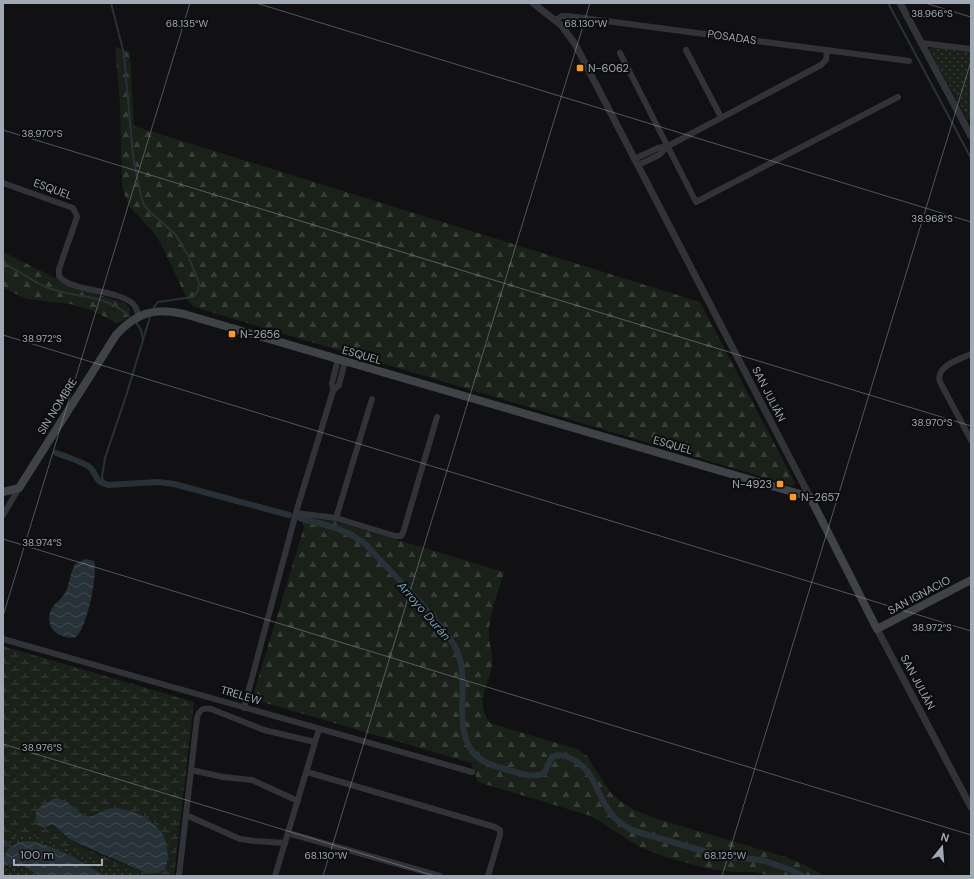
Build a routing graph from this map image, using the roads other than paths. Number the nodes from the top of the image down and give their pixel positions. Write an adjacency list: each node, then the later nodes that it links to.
1 (533, 3): 3 (street, SAN JULIÁN)
2 (900, 3): 4 (street)
3 (555, 20): 7 (street, POSADAS); 14 (street, SAN JULIÁN)
4 (921, 43): 5 (street); 12 (street)
5 (971, 49)
6 (686, 50): 11 (street)
7 (827, 50): 9 (street, POSADAS); 11 (street)
8 (620, 53): 13 (street)
9 (909, 61)
10 (898, 97): 13 (street)
11 (722, 118): 13 (street)
12 (971, 136)
13 (668, 146): 14 (street)
14 (636, 162): 24 (street, SAN JULIÁN)
15 (3, 183): 16 (street, ESQUEL)
16 (139, 316): 18 (main road, ESQUEL); 22 (main road, SIN NOMBRE)
17 (971, 354): 21 (street)
18 (342, 360): 24 (main road, ESQUEL); 25 (street)
19 (372, 399): 27 (street)
20 (437, 417): 27 (street)
21 (970, 436)
22 (19, 488): 23 (main road); 26 (street, SIN NOMBRE)
23 (3, 492)
24 (810, 496): 29 (main road, SAN JULIÁN)
25 (296, 513): 27 (street); 31 (street)
26 (3, 515)
27 (336, 518)
28 (971, 580): 29 (main road, SAN IGNACIO)
29 (877, 629): 38 (street, SAN JULIÁN)
30 (3, 639): 31 (street, TRELEW)
31 (244, 708): 32 (street, TRELEW)
32 (319, 729): 33 (street); 36 (street, TRELEW)
33 (315, 742): 34 (street); 35 (street)
34 (191, 770): 37 (street); 39 (street)
35 (306, 772): 37 (street); 45 (street)
36 (472, 772)
37 (298, 801): 40 (street)
38 (971, 808)
39 (186, 814): 41 (street); 42 (street)
40 (288, 833): 41 (street); 44 (street)
41 (285, 843): 43 (street)
42 (179, 876)
43 (275, 876)
44 (440, 876)
45 (488, 876)

